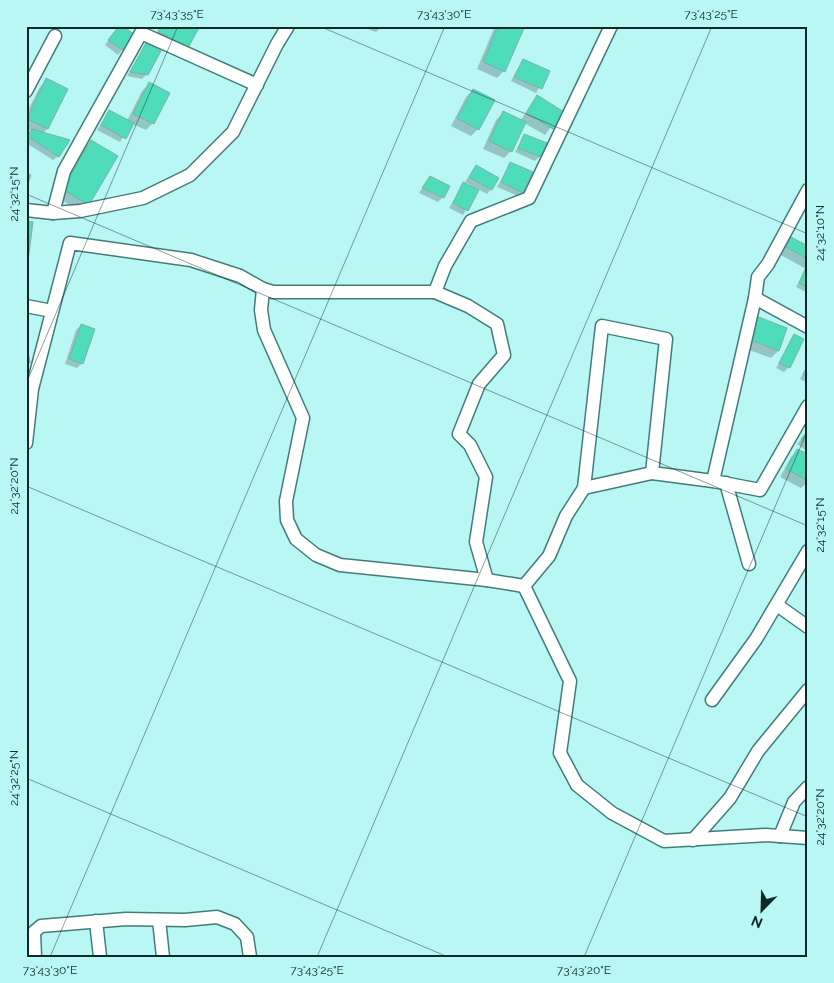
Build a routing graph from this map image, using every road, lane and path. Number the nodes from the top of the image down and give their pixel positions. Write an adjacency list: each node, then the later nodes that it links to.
1 (288, 26): 4 (street)
2 (611, 26): 10 (street)
3 (55, 36): 5 (street)
4 (257, 85): 8 (street); 8 (street)
5 (26, 91)
6 (808, 190): 11 (street)
7 (26, 210): 8 (street)
8 (53, 213)
9 (263, 289): 10 (street); 13 (street); 24 (street)
10 (435, 292): 24 (street)
11 (755, 298): 14 (street); 19 (street)
12 (26, 306): 13 (street)
13 (52, 311): 15 (street)
14 (808, 327)
15 (29, 389): 17 (street)
16 (808, 406): 20 (street)
17 (26, 444)
18 (652, 473): 19 (street); 21 (street); 21 (street)
19 (713, 481): 20 (street)
20 (726, 483): 23 (street)
21 (584, 488): 25 (street)
22 (808, 551): 26 (street)
23 (749, 564)
24 (487, 580): 25 (street)
25 (524, 586): 33 (street)
26 (777, 604): 27 (street); 29 (street)
27 (808, 627)
28 (808, 690): 33 (street)
29 (712, 700)
30 (808, 787): 31 (street)
31 (780, 836): 32 (street); 33 (street)
32 (808, 838)
33 (693, 840)
34 (159, 920): 35 (street); 38 (street); 39 (street)
35 (96, 921): 36 (street); 37 (street)
36 (35, 957)
37 (100, 957)
38 (163, 957)
39 (250, 957)

